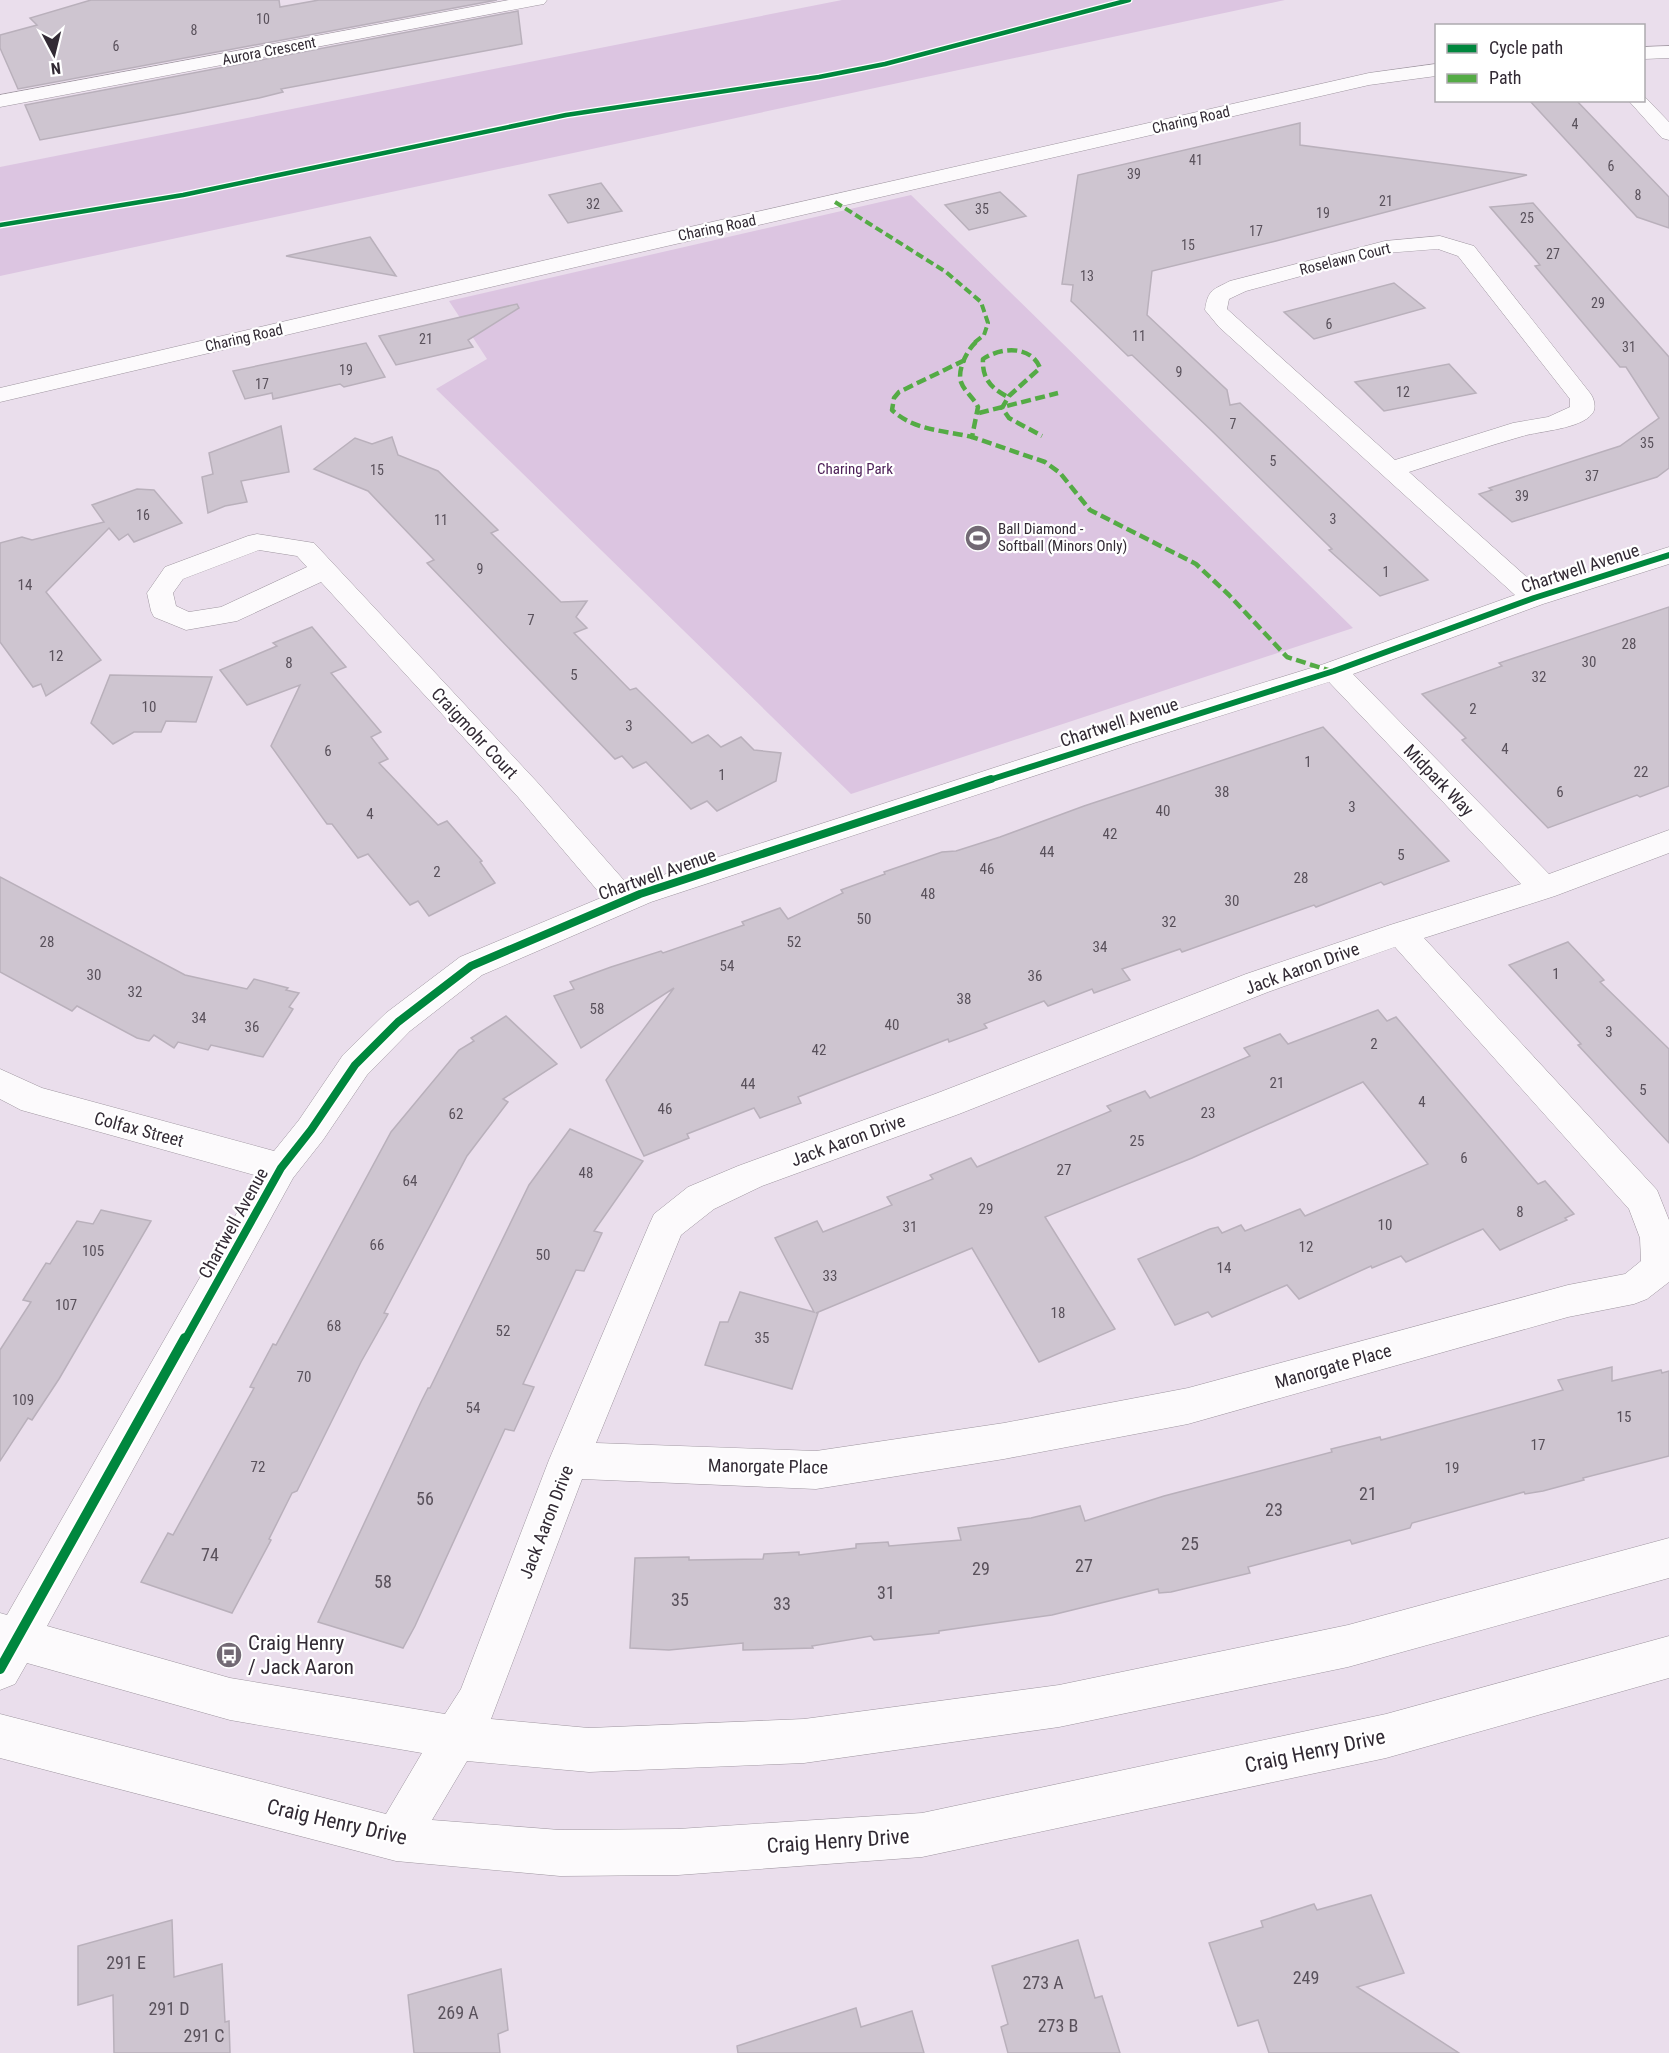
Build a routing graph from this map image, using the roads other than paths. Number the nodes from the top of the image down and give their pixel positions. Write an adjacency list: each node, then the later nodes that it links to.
1 (538, 0): 5 (street, Aurora Crescent)
2 (1669, 52): 3 (street)
3 (1645, 53)
4 (1435, 70): 8 (street, Charing Road)
5 (0, 101)
6 (1639, 102): 7 (street)
7 (1669, 134)
8 (0, 395)
9 (1389, 470): 9 (street, Roselawn Court); 12 (street, Roselawn Court)
10 (1669, 555): 12 (street, Chartwell Avenue)
11 (324, 570): 11 (street, Craigmohr Court); 16 (street, Craigmohr Court)
12 (1534, 598): 13 (street, Chartwell Avenue)
13 (1334, 671): 15 (street, Midpark Way); 16 (street, Chartwell Avenue)
14 (1669, 841): 15 (street, Jack Aaron Drive)
15 (1544, 888): 17 (street, Jack Aaron Drive)
16 (623, 899): 19 (street, Chartwell Avenue)
17 (1401, 933): 20 (street, Jack Aaron Drive); 20 (street, Manorgate Place)
18 (0, 1083): 19 (street, Colfax Street)
19 (281, 1168): 22 (street, Chartwell Avenue)
20 (569, 1460): 25 (street, Jack Aaron Drive)
21 (1669, 1558): 25 (street)
22 (6, 1647): 25 (street)
23 (1669, 1657): 26 (street, Craig Henry Drive)
24 (0, 1736): 26 (street, Craig Henry Drive)
25 (458, 1738): 26 (street, Jack Aaron Drive)
26 (396, 1839)

